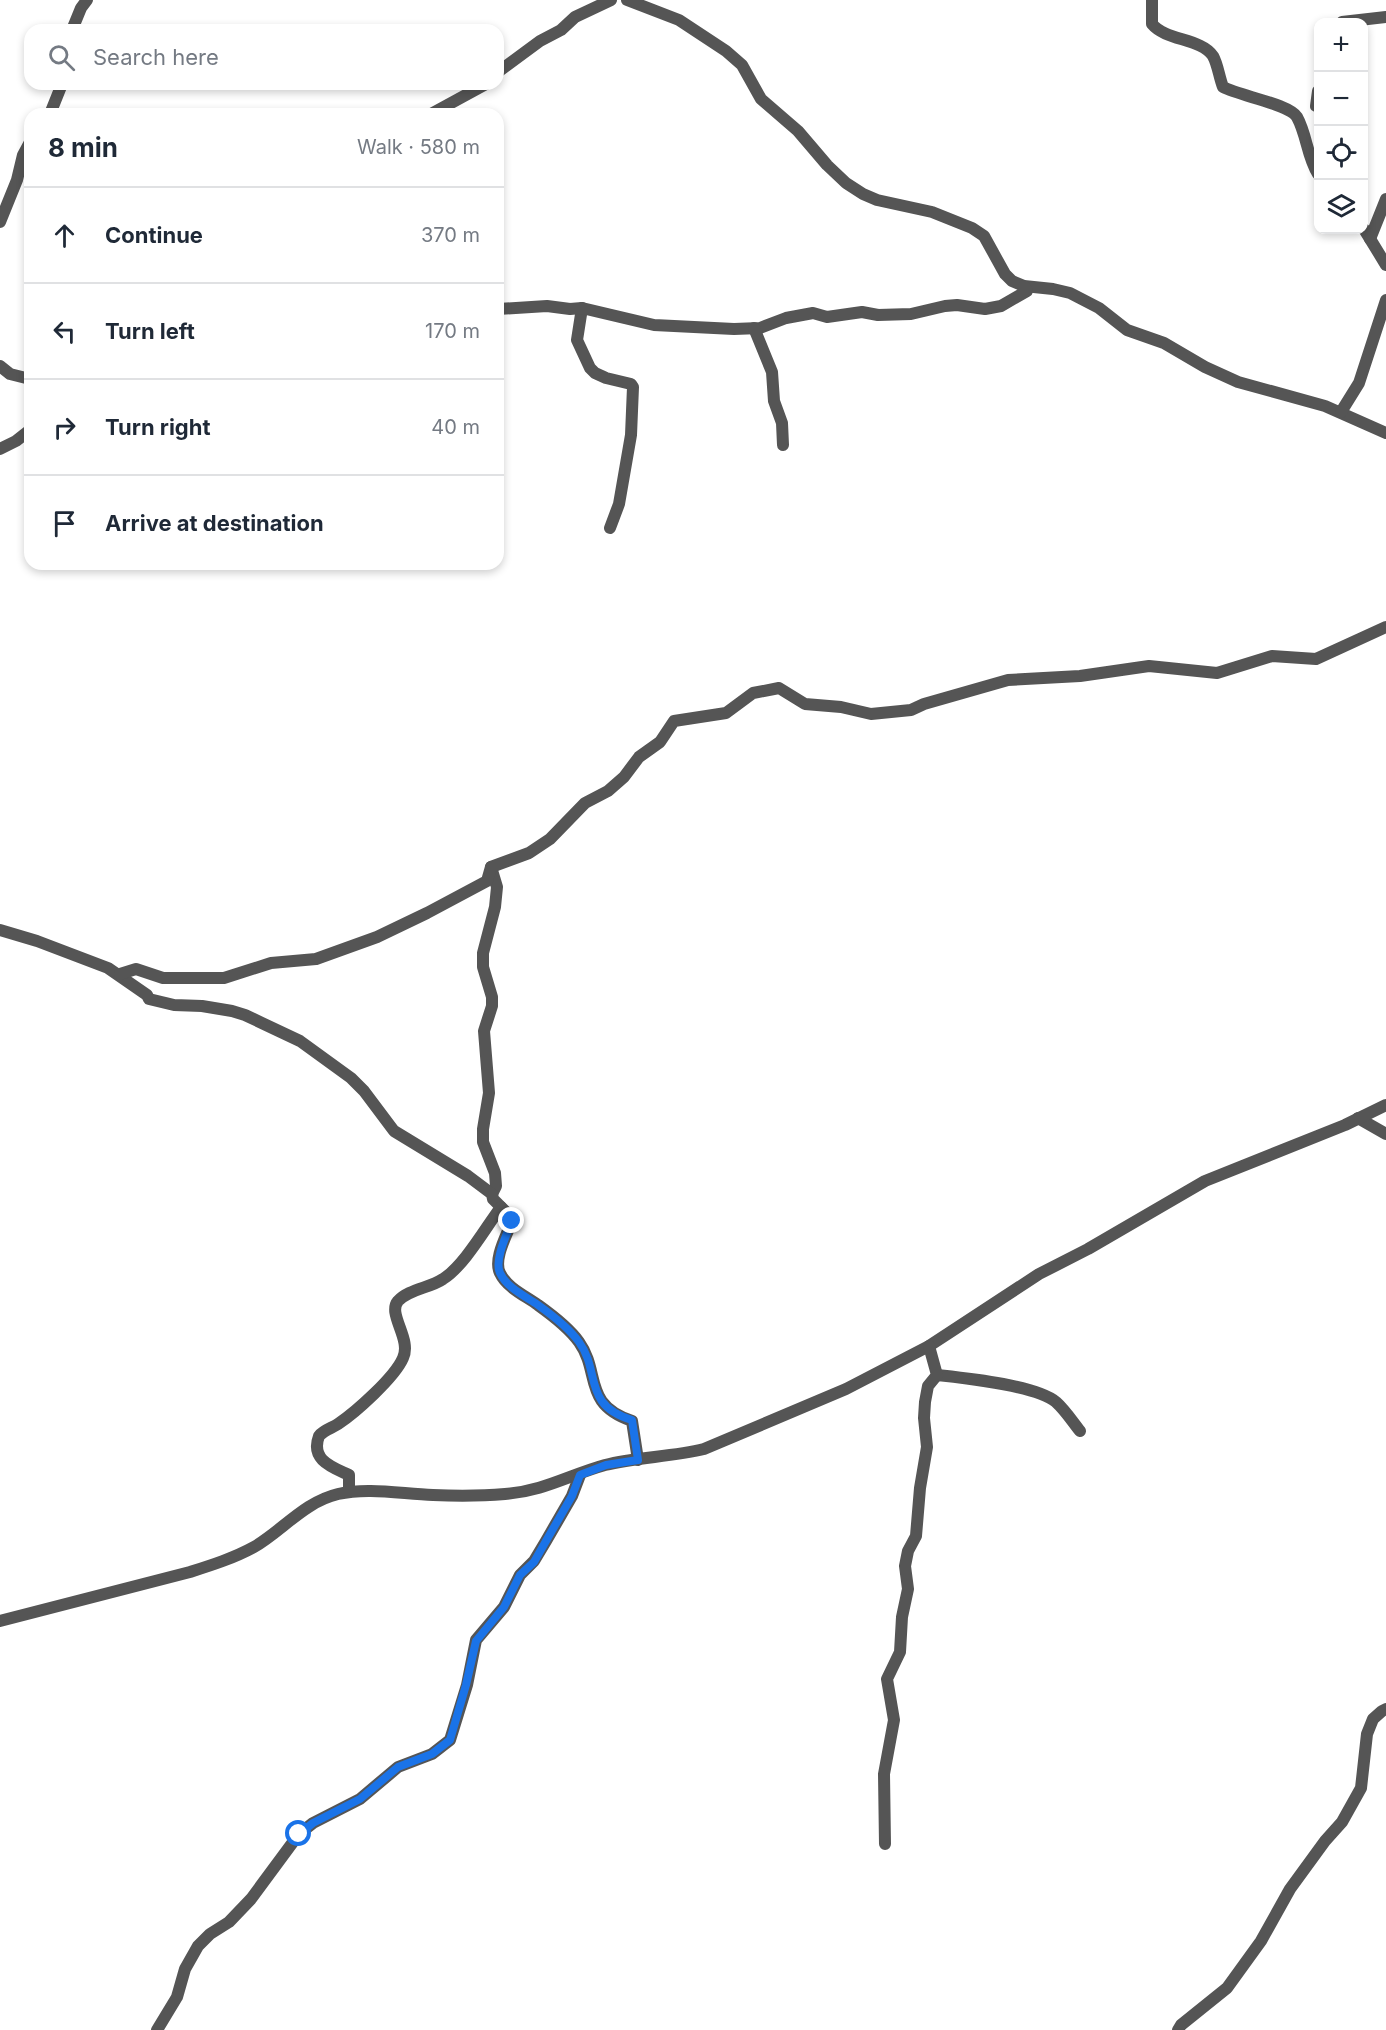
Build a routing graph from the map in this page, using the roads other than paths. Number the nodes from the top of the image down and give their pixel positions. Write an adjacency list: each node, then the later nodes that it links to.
1 (87, 0): 7 (street)
2 (611, 0): 8 (street)
3 (627, 0): 20 (street)
4 (1152, 0): 14 (street)
5 (1386, 17): 6 (street)
6 (1368, 19)
7 (74, 24)
8 (504, 67)
9 (60, 90): 11 (street)
10 (475, 90): 12 (street)
11 (52, 108)
12 (442, 108)
13 (24, 153): 16 (street)
14 (1314, 166)
15 (1386, 199): 17 (street)
16 (0, 222)
17 (1368, 232)
18 (1367, 234): 19 (street)
19 (1386, 265)
20 (1024, 286): 24 (street); 27 (street)
21 (1386, 300): 27 (street)
22 (582, 308): 23 (street); 24 (street); 32 (street)
23 (504, 309)
24 (754, 328): 30 (street)
25 (0, 366): 26 (street)
26 (24, 378)
27 (1341, 412): 28 (street)
28 (1386, 433)
29 (24, 435): 31 (street)
30 (783, 445)
31 (0, 449)
32 (610, 528)
33 (1386, 627): 34 (street)
34 (491, 867): 36 (street); 40 (street)
35 (0, 930): 36 (street)
36 (120, 974): 40 (street)
37 (1386, 1105): 38 (street)
38 (1358, 1118): 39 (street); 42 (street)
39 (1386, 1134)
40 (492, 1194): 41 (street)
41 (501, 1207): 45 (street); 47 (street)
42 (929, 1346): 43 (street); 45 (street)
43 (937, 1375): 44 (street); 50 (street)
44 (1080, 1431)
45 (638, 1460): 46 (street)
46 (580, 1475): 47 (street); 51 (street)
47 (349, 1492): 48 (street)
48 (0, 1621)
49 (1386, 1709): 52 (street)
50 (885, 1844)
51 (156, 2030)
52 (1178, 2030)

